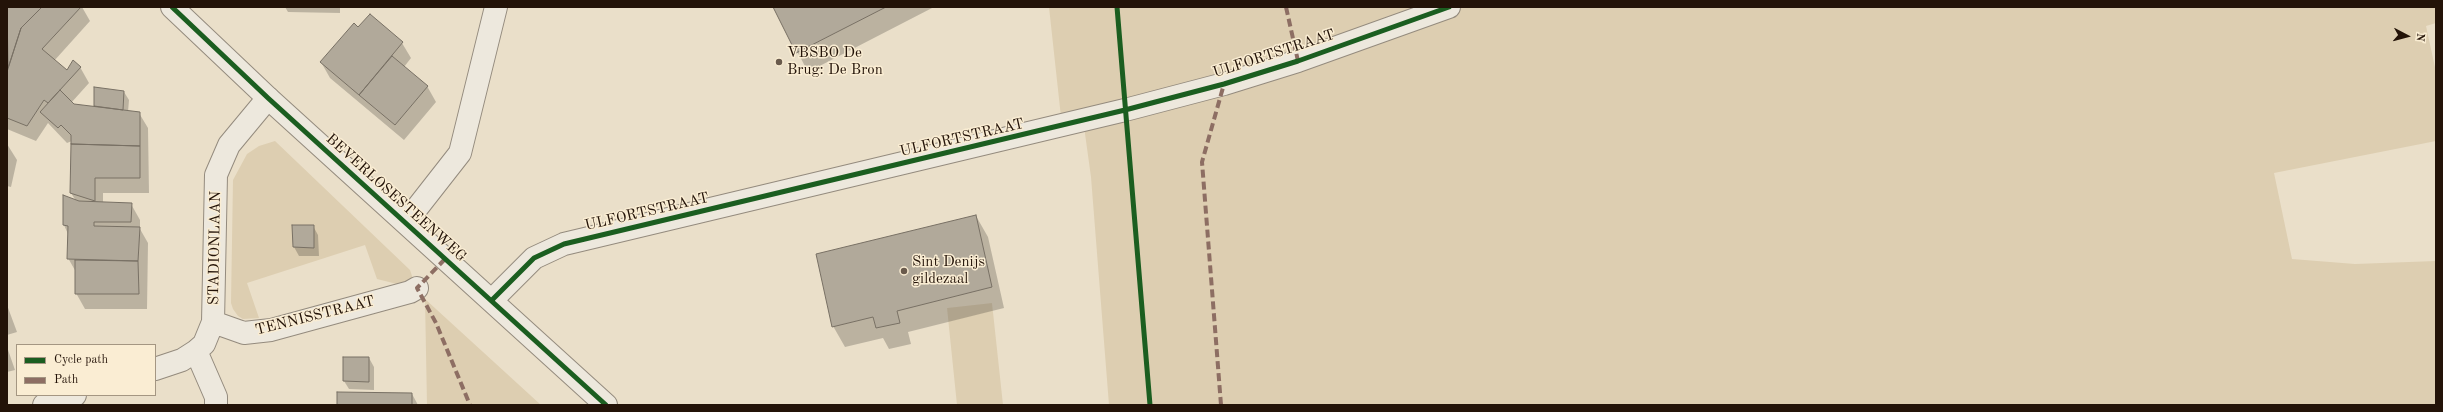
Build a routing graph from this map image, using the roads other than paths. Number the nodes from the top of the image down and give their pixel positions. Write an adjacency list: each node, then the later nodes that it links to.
1 (172, 7): 4 (street, BEVERLOSESTEENWEG)
2 (496, 7): 5 (street, BEVERLOSESTEENWEG)
3 (1449, 7): 7 (street, ULFORTSTRAAT)
4 (268, 98): 5 (street, BEVERLOSESTEENWEG); 8 (street, STADIONLAAN)
5 (406, 222): 7 (street, BEVERLOSESTEENWEG)
6 (417, 288): 8 (street, TENNISSTRAAT)
7 (492, 300): 14 (street, BEVERLOSESTEENWEG)
8 (213, 322): 9 (street, STADIONLAAN)
9 (196, 351): 10 (street); 13 (street)
10 (156, 369)
11 (72, 396): 12 (street)
12 (44, 405)
13 (216, 405)
14 (606, 405)

